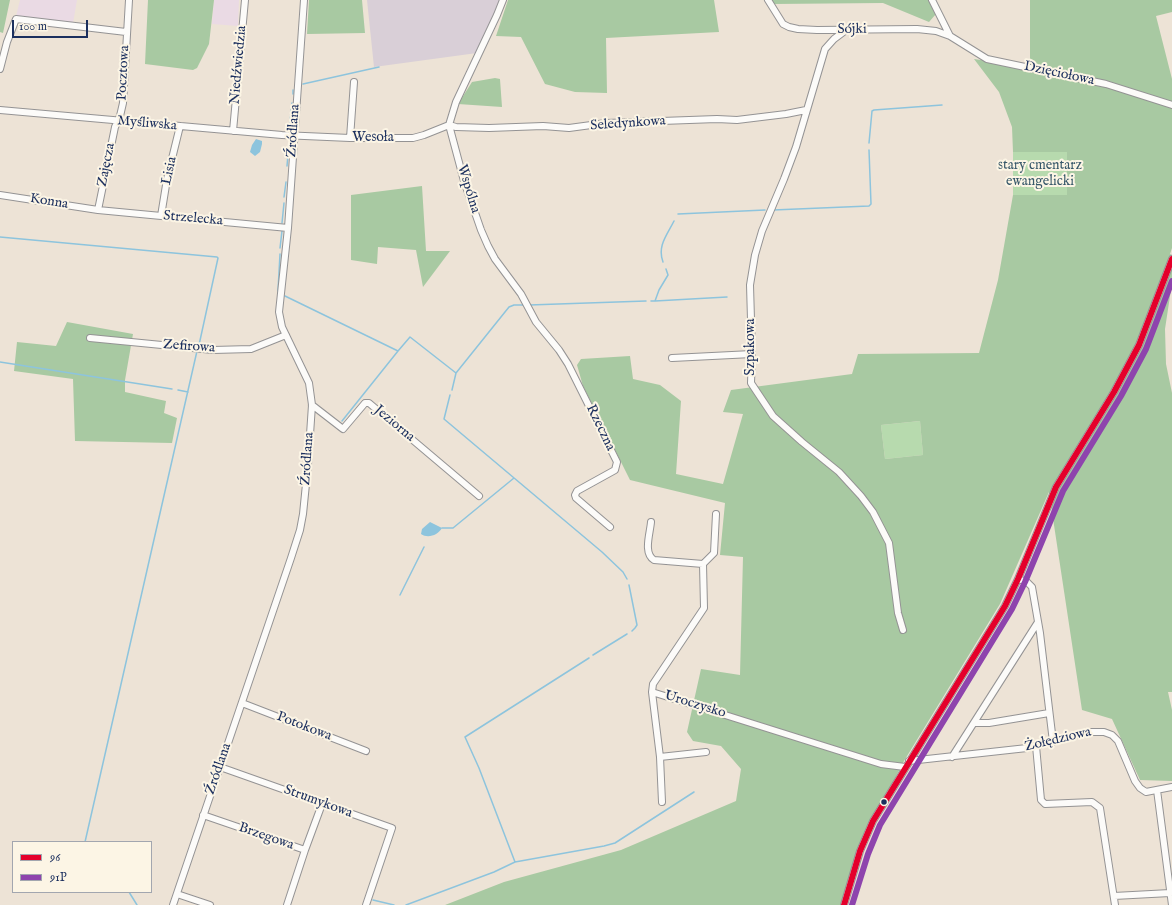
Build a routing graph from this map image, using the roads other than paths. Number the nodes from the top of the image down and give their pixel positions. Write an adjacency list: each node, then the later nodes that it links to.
1 (128, 0): 8 (street, Pocztowa)
2 (245, 0): 18 (street, Niedźwiedzia)
3 (304, 0): 19 (street, Źródlana)
4 (503, 0): 16 (street)
5 (768, 0): 7 (street, Sójki)
6 (932, 0): 9 (street)
7 (846, 30): 9 (street, Sójki); 14 (street, Szpakowa)
8 (126, 32): 10 (street); 15 (street, Pocztowa)
9 (950, 36): 12 (street, Dzięciołowa)
10 (0, 70)
11 (354, 82): 20 (street)
12 (1172, 105)
13 (0, 110): 15 (street, Myśliwska)
14 (806, 110): 16 (street, Seledynkowa); 28 (street, Szpakowa)
15 (117, 121): 17 (street, Myśliwska); 22 (street, Zajęcza)
16 (449, 125): 20 (street, Wesoła); 30 (street, Wspólna)
17 (180, 126): 18 (street, Myśliwska); 23 (street, Lisia)
18 (233, 131): 19 (street, Myśliwska)
19 (294, 135): 20 (street, Wesoła); 24 (street, Źródlana)
20 (350, 138)
21 (0, 195): 22 (street, Konna)
22 (98, 210): 23 (street, Strzelecka)
23 (160, 216): 24 (street, Strzelecka)
24 (288, 228): 26 (street, Źródlana)
25 (1172, 259): 37 (street)
26 (286, 335): 27 (street, Zefirowa); 31 (street, Źródlana)
27 (90, 338)
28 (752, 354): 29 (street); 39 (street, Szpakowa)
29 (672, 358)
30 (568, 364): 35 (street, Rzeczna)
31 (312, 404): 32 (street, Jeziorna); 41 (street, Źródlana)
32 (480, 496)
33 (716, 514): 36 (street)
34 (651, 522): 36 (street)
35 (610, 528)
36 (703, 564): 40 (street, Uroczysko)
37 (1018, 578): 38 (street); 50 (street)
38 (1038, 622): 42 (street); 43 (street)
39 (903, 630)
40 (652, 692): 48 (street); 52 (street, Uroczysko)
41 (242, 704): 46 (street, Potokowa); 51 (street, Źródlana)
42 (1049, 713): 43 (street); 44 (street)
43 (974, 723): 49 (street)
44 (1053, 742): 45 (street, Żołędziowa); 54 (street, Żołędziowa)
45 (1036, 746): 49 (street, Żołędziowa); 61 (street)
46 (366, 751)
47 (706, 752): 48 (street)
48 (660, 757): 55 (street)
49 (952, 757): 50 (street, Żołędziowa)
50 (909, 761): 52 (street)
51 (220, 766): 56 (street, Strumykowa); 57 (street, Źródlana)
52 (905, 767): 66 (street)
53 (1172, 787): 54 (street, Żołędziowa)
54 (1157, 790): 59 (street)
55 (662, 802)
56 (322, 804): 58 (street, Brzegowa); 65 (street, Strumykowa)
57 (203, 815): 58 (street, Brzegowa); 60 (street, Źródlana)
58 (305, 850): 64 (street)
59 (1170, 893): 61 (street); 68 (street)
60 (177, 894): 62 (street, Źródlana); 63 (street)
61 (1114, 896): 67 (street)
62 (173, 905)
63 (210, 905)
64 (288, 905)
65 (366, 905)
66 (844, 905)
67 (1115, 905)
68 (1172, 905)

